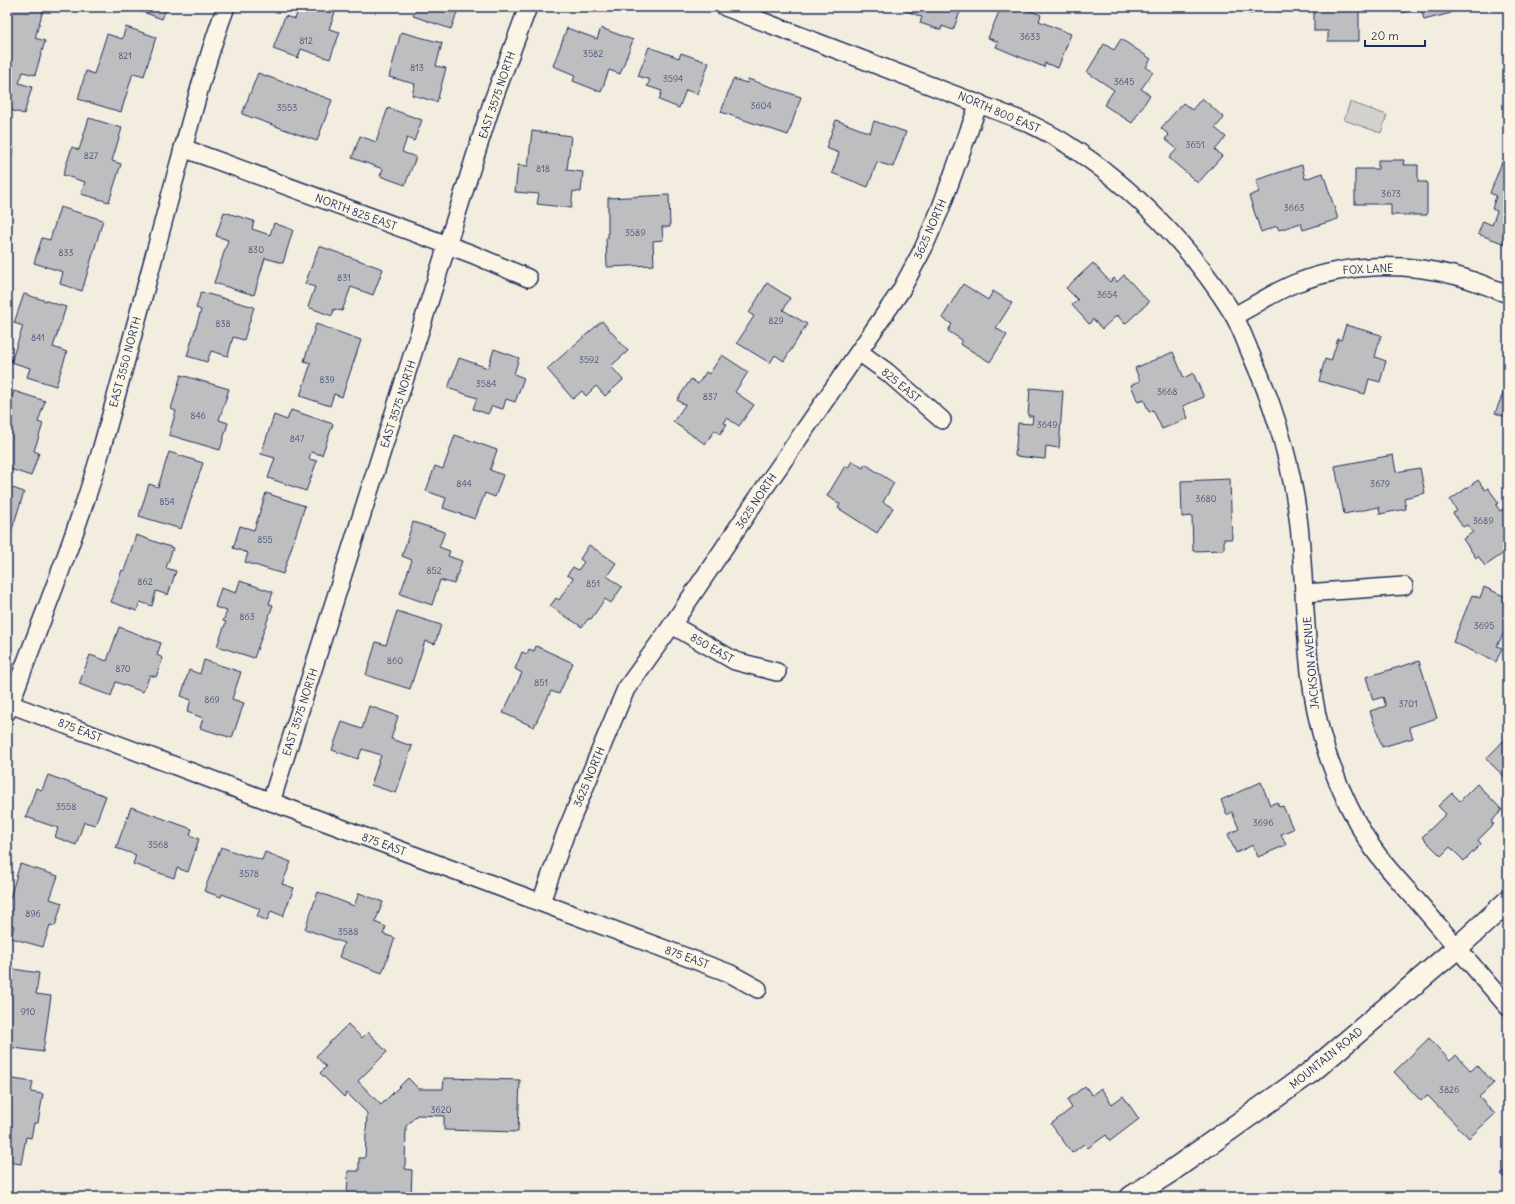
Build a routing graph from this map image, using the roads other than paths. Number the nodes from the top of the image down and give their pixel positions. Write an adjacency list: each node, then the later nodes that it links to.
1 (226, 7): 5 (street, EAST 3550 NORTH)
2 (528, 7): 6 (street, EAST 3575 NORTH)
3 (725, 7): 4 (street, NORTH 800 EAST)
4 (979, 104): 9 (street, NORTH 800 EAST); 10 (street, 3625 NORTH)
5 (183, 148): 6 (street, NORTH 825 EAST); 16 (street, EAST 3550 NORTH)
6 (448, 246): 7 (street, NORTH 825 EAST); 17 (street, EAST 3575 NORTH)
7 (528, 278)
8 (1508, 294): 9 (street, FOX LANE)
9 (1234, 316): 13 (street, JACKSON AVENUE)
10 (858, 352): 11 (street, 825 EAST); 14 (street, 3625 NORTH)
11 (942, 420)
12 (1404, 586): 13 (street)
13 (1305, 593): 20 (street, JACKSON AVENUE)
14 (672, 625): 15 (street, 850 EAST); 19 (street, 3625 NORTH)
15 (777, 672)
16 (8, 706): 17 (street, 875 EAST)
17 (271, 802): 19 (street, 875 EAST)
18 (1508, 901): 20 (street, MOUNTAIN ROAD)
19 (541, 902): 21 (street, 875 EAST)
20 (1457, 948): 22 (street, JACKSON AVENUE); 23 (street, MOUNTAIN ROAD)
21 (758, 989)
22 (1508, 1006)
23 (1131, 1197)

